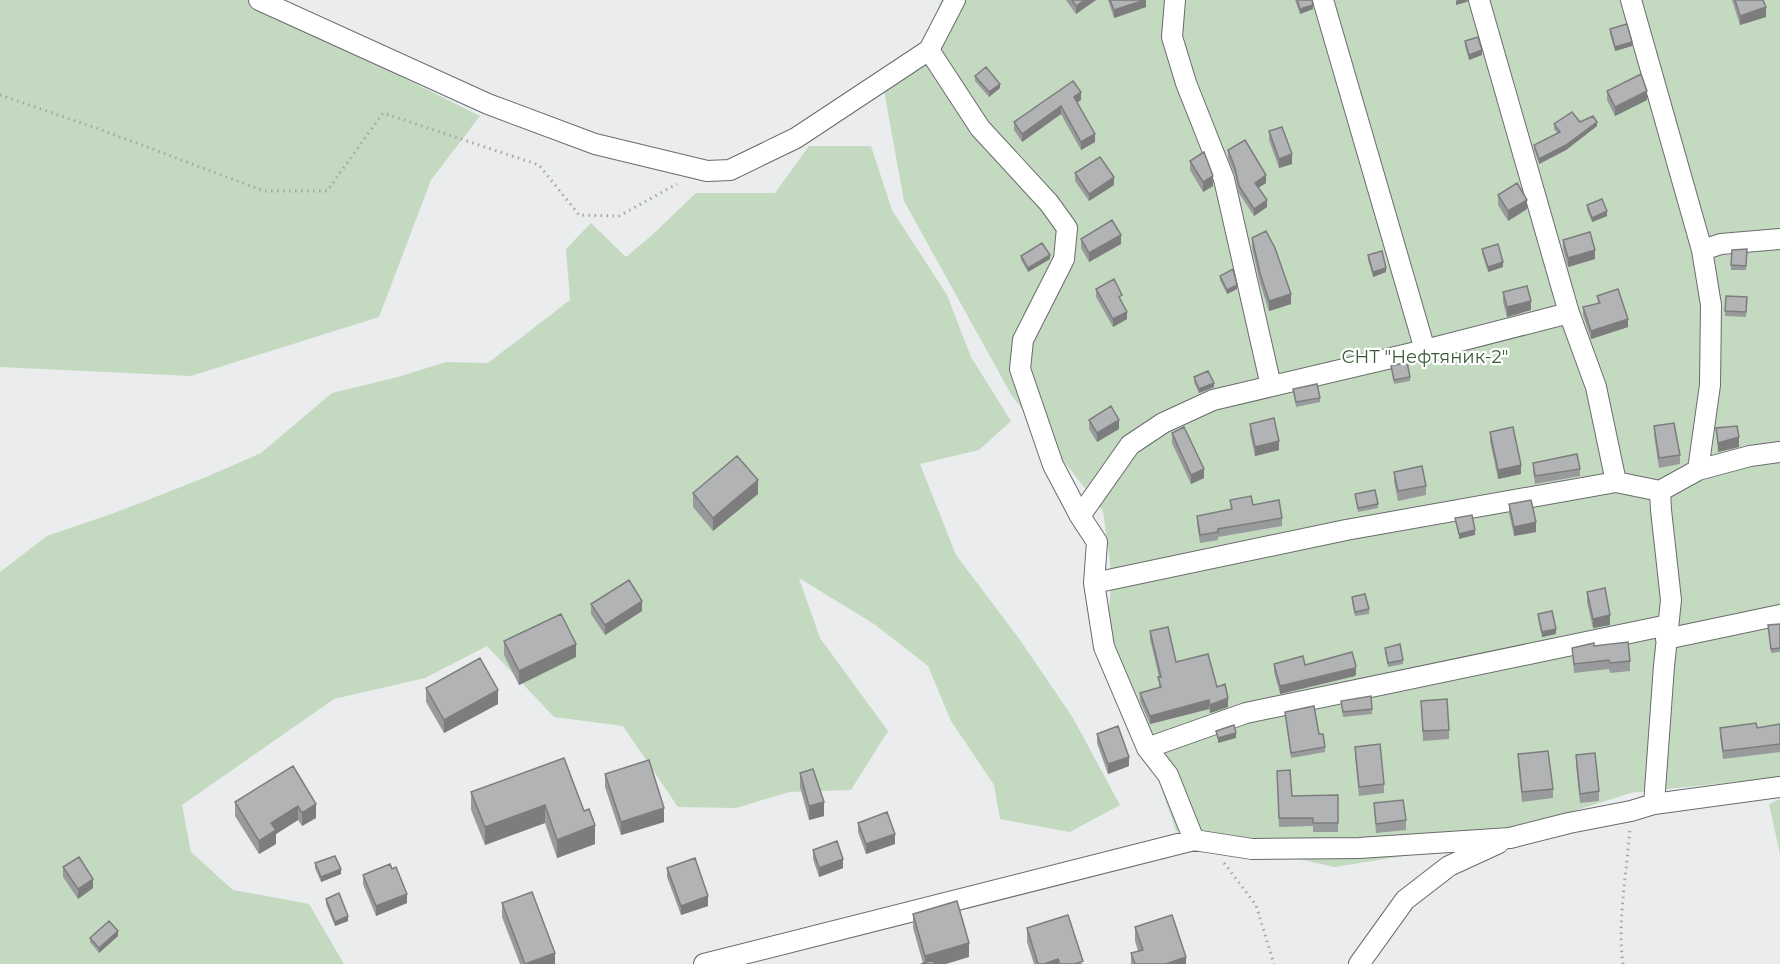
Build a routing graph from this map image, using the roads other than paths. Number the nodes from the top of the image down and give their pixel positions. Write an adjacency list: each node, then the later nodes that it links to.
1 (259, 0): 7 (street)
2 (955, 0): 7 (street)
3 (1175, 0): 12 (street)
4 (1323, 0): 11 (street)
5 (1479, 0): 10 (street)
6 (1631, 0): 9 (street)
7 (929, 50): 17 (street)
8 (1780, 239): 9 (street)
9 (1702, 250): 14 (street)
10 (1569, 313): 11 (street); 15 (street)
11 (1425, 350): 12 (street)
12 (1271, 386): 17 (street)
13 (1780, 452): 14 (street)
14 (1698, 470): 16 (street)
15 (1616, 482): 16 (street); 18 (street)
16 (1660, 491): 20 (street)
17 (1080, 516): 18 (street)
18 (1094, 583): 21 (street)
19 (1780, 615): 20 (street)
20 (1667, 632): 21 (street); 23 (street)
21 (1147, 748): 25 (street)
22 (1780, 787): 23 (street)
23 (1654, 804): 24 (street)
24 (1510, 838): 25 (street); 27 (street)
25 (1194, 840): 26 (street)
26 (704, 964)
27 (1359, 964)

